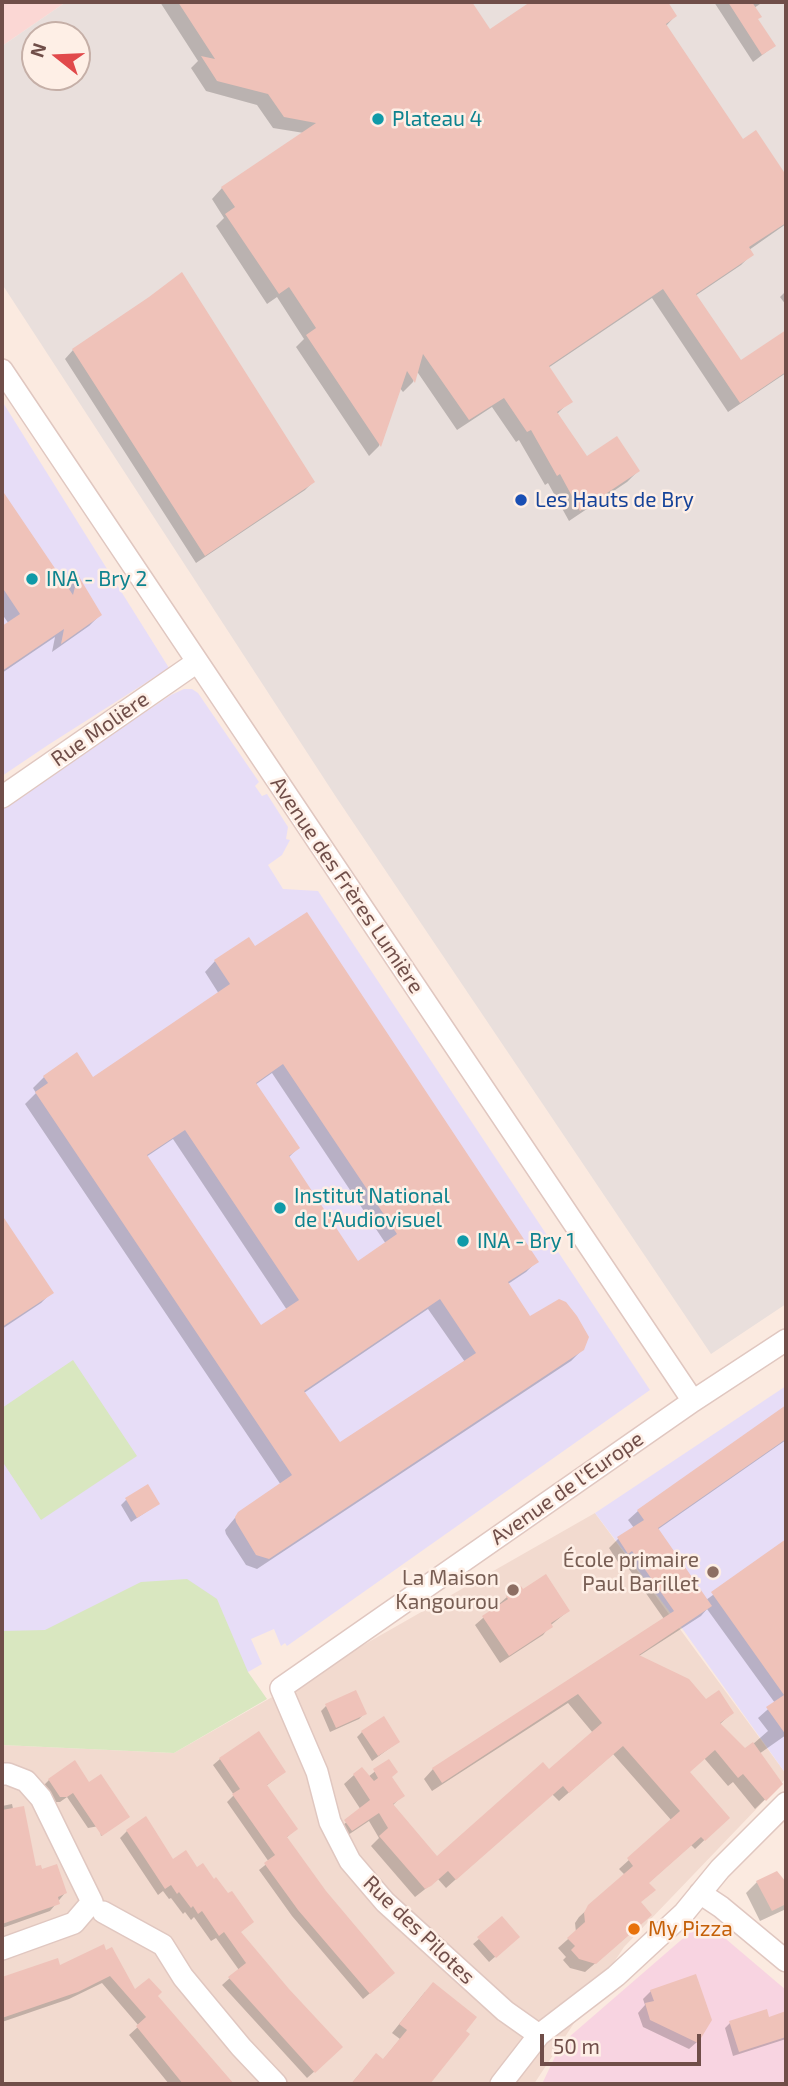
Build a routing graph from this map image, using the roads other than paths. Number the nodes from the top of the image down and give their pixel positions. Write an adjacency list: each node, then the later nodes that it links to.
1 (2, 370): 2 (street, Avenue des Frères Lumière)
2 (197, 662): 3 (street, Rue Molière); 5 (street, Avenue des Frères Lumière)
3 (2, 797)
4 (786, 1340): 5 (street, Avenue de l'Europe)
5 (693, 1401): 6 (street, Avenue de l'Europe)
6 (281, 1688): 13 (street, Rue des Pilotes)
7 (2, 1774): 11 (street)
8 (786, 1803): 9 (street)
9 (700, 1893): 12 (street); 13 (street)
10 (103, 1912): 14 (street)
11 (2, 1949)
12 (786, 1961)
13 (538, 2035): 15 (street)
14 (276, 2084)
15 (501, 2084)

